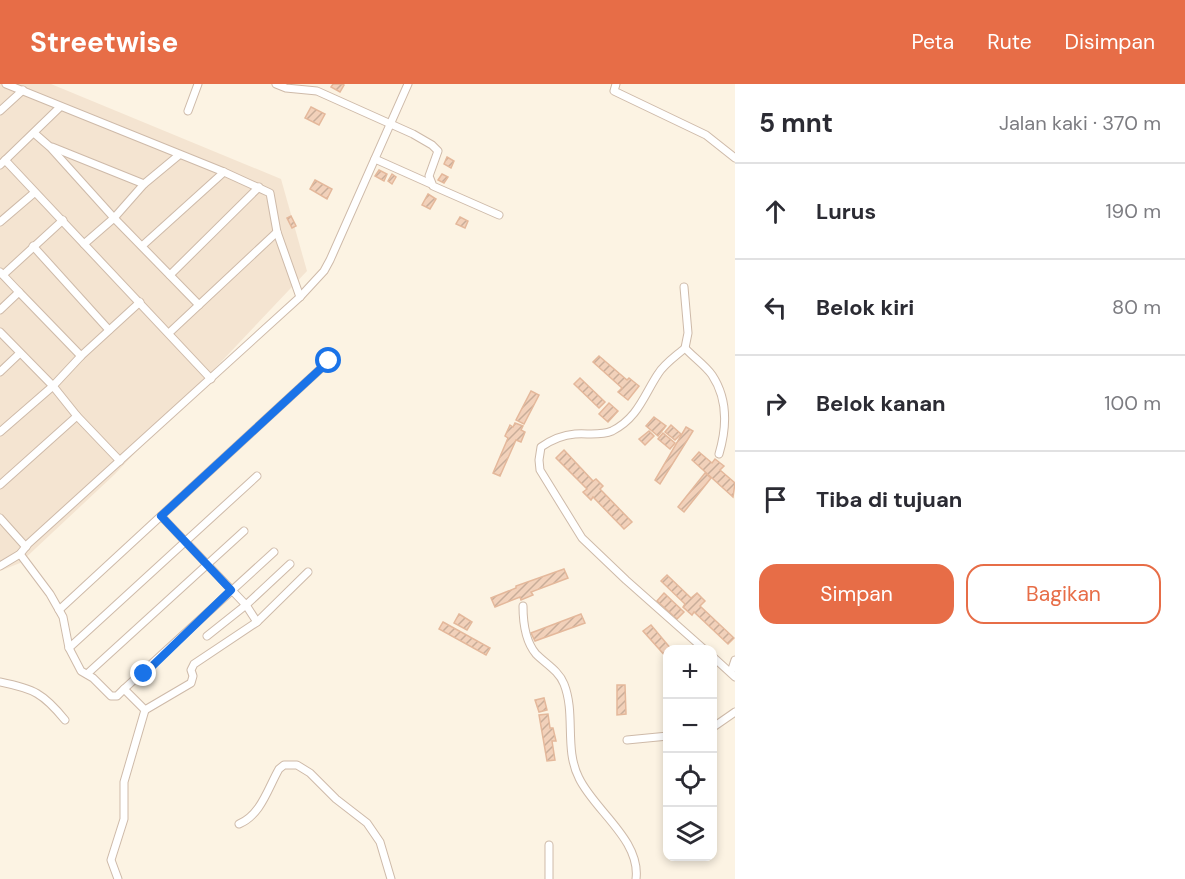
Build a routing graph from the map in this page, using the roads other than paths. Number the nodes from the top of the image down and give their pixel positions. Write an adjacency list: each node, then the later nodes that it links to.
1 (6, 84): 6 (street)
2 (198, 84): 9 (street)
3 (276, 84): 10 (street)
4 (408, 84): 10 (street)
5 (616, 84): 14 (street)
6 (23, 90): 7 (street); 8 (street)
7 (60, 107): 11 (street); 13 (street)
8 (0, 111)
9 (188, 111)
10 (390, 123): 15 (street); 19 (street)
11 (34, 133): 12 (street); 16 (street)
12 (50, 147): 18 (street); 23 (street)
13 (179, 155): 17 (street); 18 (street)
14 (735, 158)
15 (375, 159): 19 (street); 34 (street)
16 (3, 162): 21 (street)
17 (224, 172): 20 (street); 29 (street)
18 (144, 184): 23 (street)
19 (431, 184): 22 (street)
20 (259, 188): 26 (street); 31 (street)
21 (34, 193): 24 (street); 25 (street)
22 (500, 215)
23 (114, 218): 27 (street); 29 (street)
24 (63, 220): 27 (street); 28 (street)
25 (0, 222)
26 (277, 232): 34 (street); 36 (street)
27 (84, 244): 35 (street)
28 (33, 246): 30 (street); 38 (street)
29 (141, 246): 31 (street)
30 (1, 273): 33 (street)
31 (170, 275): 36 (street)
32 (684, 287): 41 (street)
33 (20, 292): 37 (street); 43 (street)
34 (300, 297): 46 (street)
35 (140, 302): 38 (street); 40 (street)
36 (199, 305): 40 (street)
37 (0, 310)
38 (109, 330): 43 (street)
39 (0, 332): 42 (street)
40 (169, 333): 46 (street)
41 (685, 348): 50 (street); 71 (street)
42 (20, 353): 45 (street); 47 (street)
43 (81, 356): 47 (street)
44 (329, 361): 54 (street)
45 (0, 372)
46 (211, 379): 51 (street)
47 (53, 386): 48 (street); 49 (street)
48 (77, 416): 51 (street); 53 (street)
49 (0, 432)
50 (719, 454)
51 (120, 461): 58 (street)
52 (257, 476): 57 (street)
53 (0, 485)
54 (161, 516): 57 (street); 68 (street)
55 (0, 518): 58 (street)
56 (244, 531): 62 (street)
57 (184, 542): 62 (street); 72 (street)
58 (26, 547): 60 (street)
59 (274, 552): 65 (street)
60 (20, 555): 63 (street); 68 (street)
61 (290, 564): 66 (street)
62 (207, 565): 65 (street); 75 (street)
63 (0, 566)
64 (308, 572): 69 (street)
65 (231, 590): 66 (street); 78 (street)
66 (246, 605): 69 (street); 70 (street)
67 (523, 606): 90 (street)
68 (59, 610): 72 (street)
69 (257, 622): 79 (street)
70 (207, 636)
71 (699, 645)
72 (69, 648): 75 (street)
73 (717, 660): 76 (street)
74 (735, 660): 76 (street)
75 (87, 674): 78 (street)
76 (733, 674)
77 (0, 682): 81 (street)
78 (124, 689): 79 (street)
79 (145, 710): 87 (street)
80 (735, 712): 82 (street)
81 (65, 720)
82 (717, 725)
83 (663, 736): 84 (street)
84 (627, 740)
85 (239, 824): 88 (street)
86 (549, 844): 89 (street)
87 (118, 879)
88 (391, 879)
89 (549, 879)
90 (636, 879)

